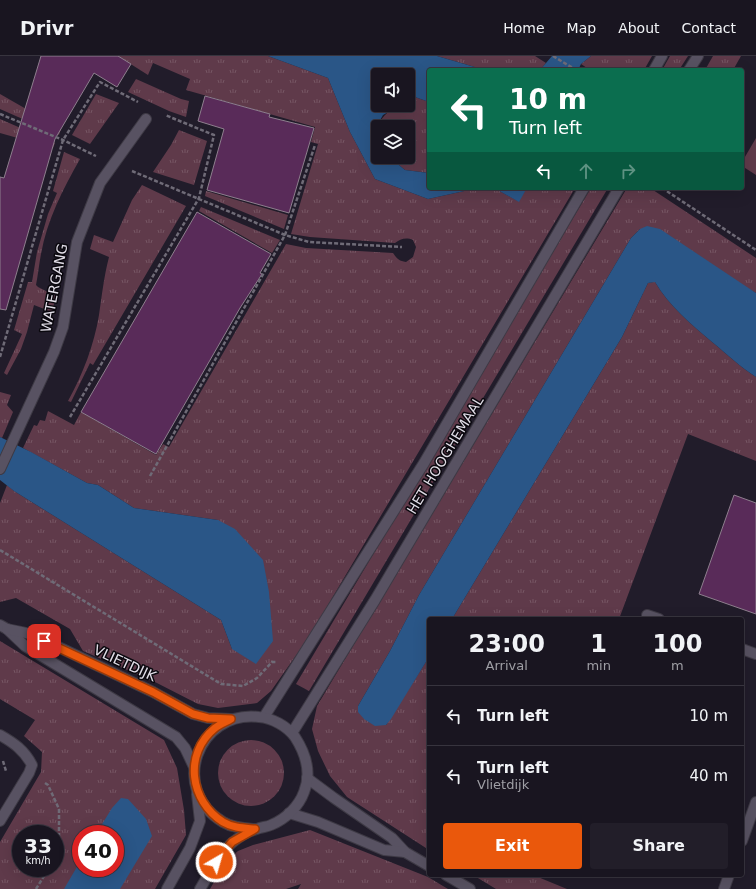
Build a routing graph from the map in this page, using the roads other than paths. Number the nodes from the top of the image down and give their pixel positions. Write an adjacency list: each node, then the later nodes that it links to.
1 (662, 56): 3 (street)
2 (698, 56): 4 (street)
3 (655, 68)
4 (690, 68)
5 (148, 114): 8 (street, WATERGANG)
6 (583, 190): 14 (street, HET HOOGHEMAAL)
7 (618, 190): 16 (street, HET HOOGHEMAAL)
8 (0, 469)
9 (647, 615): 10 (street)
10 (653, 617)
11 (3, 627): 15 (street, VLIETDIJK); 18 (street, VLIETDIJK)
12 (744, 650): 13 (street)
13 (756, 654)
14 (264, 717): 15 (street); 16 (street)
15 (231, 719): 18 (street)
16 (292, 733): 19 (street)
17 (0, 735): 23 (street)
18 (194, 767): 20 (street)
19 (307, 778): 22 (street); 26 (street)
20 (197, 792): 24 (street); 30 (street)
21 (756, 802): 25 (street)
22 (289, 813): 24 (street); 26 (street)
23 (0, 821)
24 (255, 829): 31 (street)
25 (744, 835)
26 (405, 852): 27 (street)
27 (427, 865)
28 (449, 877): 32 (street)
29 (728, 877): 33 (street)
30 (166, 889)
31 (200, 889)
32 (470, 889)
33 (724, 889)

